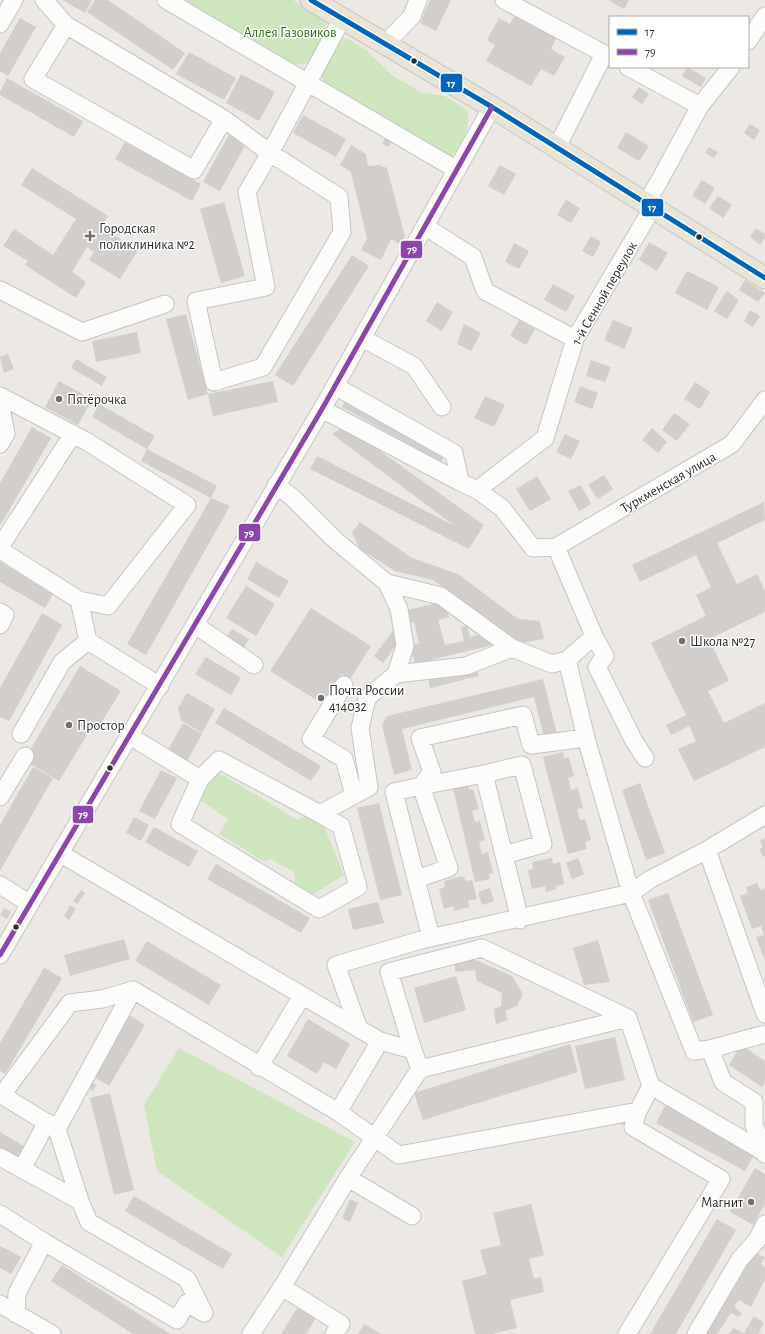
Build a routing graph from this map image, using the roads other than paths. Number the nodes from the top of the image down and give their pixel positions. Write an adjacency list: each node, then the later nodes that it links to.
1 (14, 0): 9 (street)
2 (44, 0): 10 (street)
3 (166, 0): 16 (street)
4 (311, 0): 8 (main road)
5 (418, 0): 12 (street)
6 (510, 1): 13 (street)
7 (765, 16): 11 (street)
8 (342, 19): 12 (main road); 16 (street)
9 (0, 24)
10 (66, 25): 19 (street); 19 (street)
11 (749, 40)
12 (385, 44): 18 (main road)
13 (607, 55): 20 (street)
14 (630, 68): 17 (street)
15 (730, 68): 17 (street, 1-й Сенной переулок)
16 (306, 82): 21 (street); 22 (street)
17 (700, 106): 23 (street, 1-й Сенной переулок)
18 (492, 108): 20 (main road); 22 (street)
19 (224, 119): 21 (street)
20 (557, 147): 23 (main road)
21 (270, 153): 21 (street)
22 (457, 170): 24 (street)
23 (649, 205): 25 (main road); 29 (street, 1-й Сенной переулок)
24 (426, 227): 28 (street); 29 (street)
25 (765, 278)
26 (0, 290): 27 (street)
27 (165, 304)
28 (362, 338): 30 (street); 34 (street)
29 (575, 339): 40 (street, 1-й Сенной переулок)
30 (335, 386): 35 (street); 38 (street)
31 (0, 396): 36 (street)
32 (765, 400): 42 (street, Туркменская улица)
33 (0, 403): 37 (street)
34 (442, 407)
35 (322, 409): 38 (street); 39 (street)
36 (73, 434): 41 (street); 45 (street)
37 (0, 444)
38 (460, 482): 40 (street)
39 (276, 485): 44 (street); 48 (street)
40 (477, 490): 42 (street)
41 (0, 547)
42 (556, 547): 49 (street)
43 (0, 550): 45 (street)
44 (387, 582): 51 (street); 54 (street)
45 (78, 600): 50 (street)
46 (0, 612): 47 (street)
47 (0, 625)
48 (195, 625): 53 (street); 56 (street)
49 (594, 636): 52 (street); 62 (street)
50 (88, 641): 56 (street); 57 (street)
51 (512, 648): 52 (street); 54 (street)
52 (567, 660): 59 (street)
53 (254, 665)
54 (396, 674): 66 (street)
55 (344, 684): 69 (street)
56 (160, 686): 58 (street)
57 (21, 734)
58 (130, 736): 65 (street); 74 (street)
59 (586, 738): 60 (street); 78 (street)
60 (531, 745): 63 (street); 67 (street)
61 (25, 756): 70 (street)
62 (645, 758)
63 (522, 765): 64 (street); 75 (street)
64 (484, 774): 67 (street); 75 (street)
65 (200, 779): 71 (street); 71 (street)
66 (369, 786): 68 (street); 69 (street)
67 (421, 786): 68 (street); 76 (street)
68 (394, 792): 76 (street)
69 (354, 795): 71 (street)
70 (0, 797)
71 (320, 814)
72 (765, 815): 73 (street)
73 (707, 850): 78 (street); 85 (street)
74 (61, 854): 79 (street); 84 (street)
75 (504, 855): 80 (street)
76 (416, 879): 81 (street)
77 (0, 885): 79 (street)
78 (631, 894): 80 (street); 90 (street)
79 (30, 904): 82 (street)
80 (520, 920): 81 (street)
81 (431, 938): 87 (street)
82 (0, 955)
83 (133, 990): 92 (street); 95 (street); 98 (street)
84 (302, 996): 87 (street); 92 (street)
85 (765, 1014)
86 (628, 1018): 91 (street); 93 (street); 94 (street)
87 (359, 1029): 89 (street)
88 (765, 1034): 90 (street)
89 (380, 1041): 91 (street); 97 (street)
90 (710, 1049): 100 (street)
91 (413, 1050): 93 (street)
92 (260, 1067): 97 (street)
93 (420, 1069): 99 (street)
94 (651, 1086): 96 (street); 100 (street)
95 (1, 1094): 98 (street)
96 (638, 1111): 99 (street); 116 (street)
97 (338, 1112): 99 (street)
98 (52, 1126): 102 (street); 104 (street)
99 (374, 1137): 103 (street)
100 (764, 1152)
101 (0, 1157): 102 (street)
102 (22, 1169): 104 (street)
103 (348, 1178): 106 (street); 110 (street)
104 (80, 1201): 108 (street)
105 (0, 1214): 108 (street)
106 (412, 1216)
107 (765, 1224): 109 (street)
108 (44, 1242): 112 (street)
109 (761, 1245): 117 (street)
110 (282, 1287): 114 (street); 115 (street)
111 (0, 1304): 112 (street)
112 (16, 1314): 113 (street)
113 (52, 1334)
114 (251, 1334)
115 (334, 1334)
116 (627, 1334)
117 (696, 1334)

